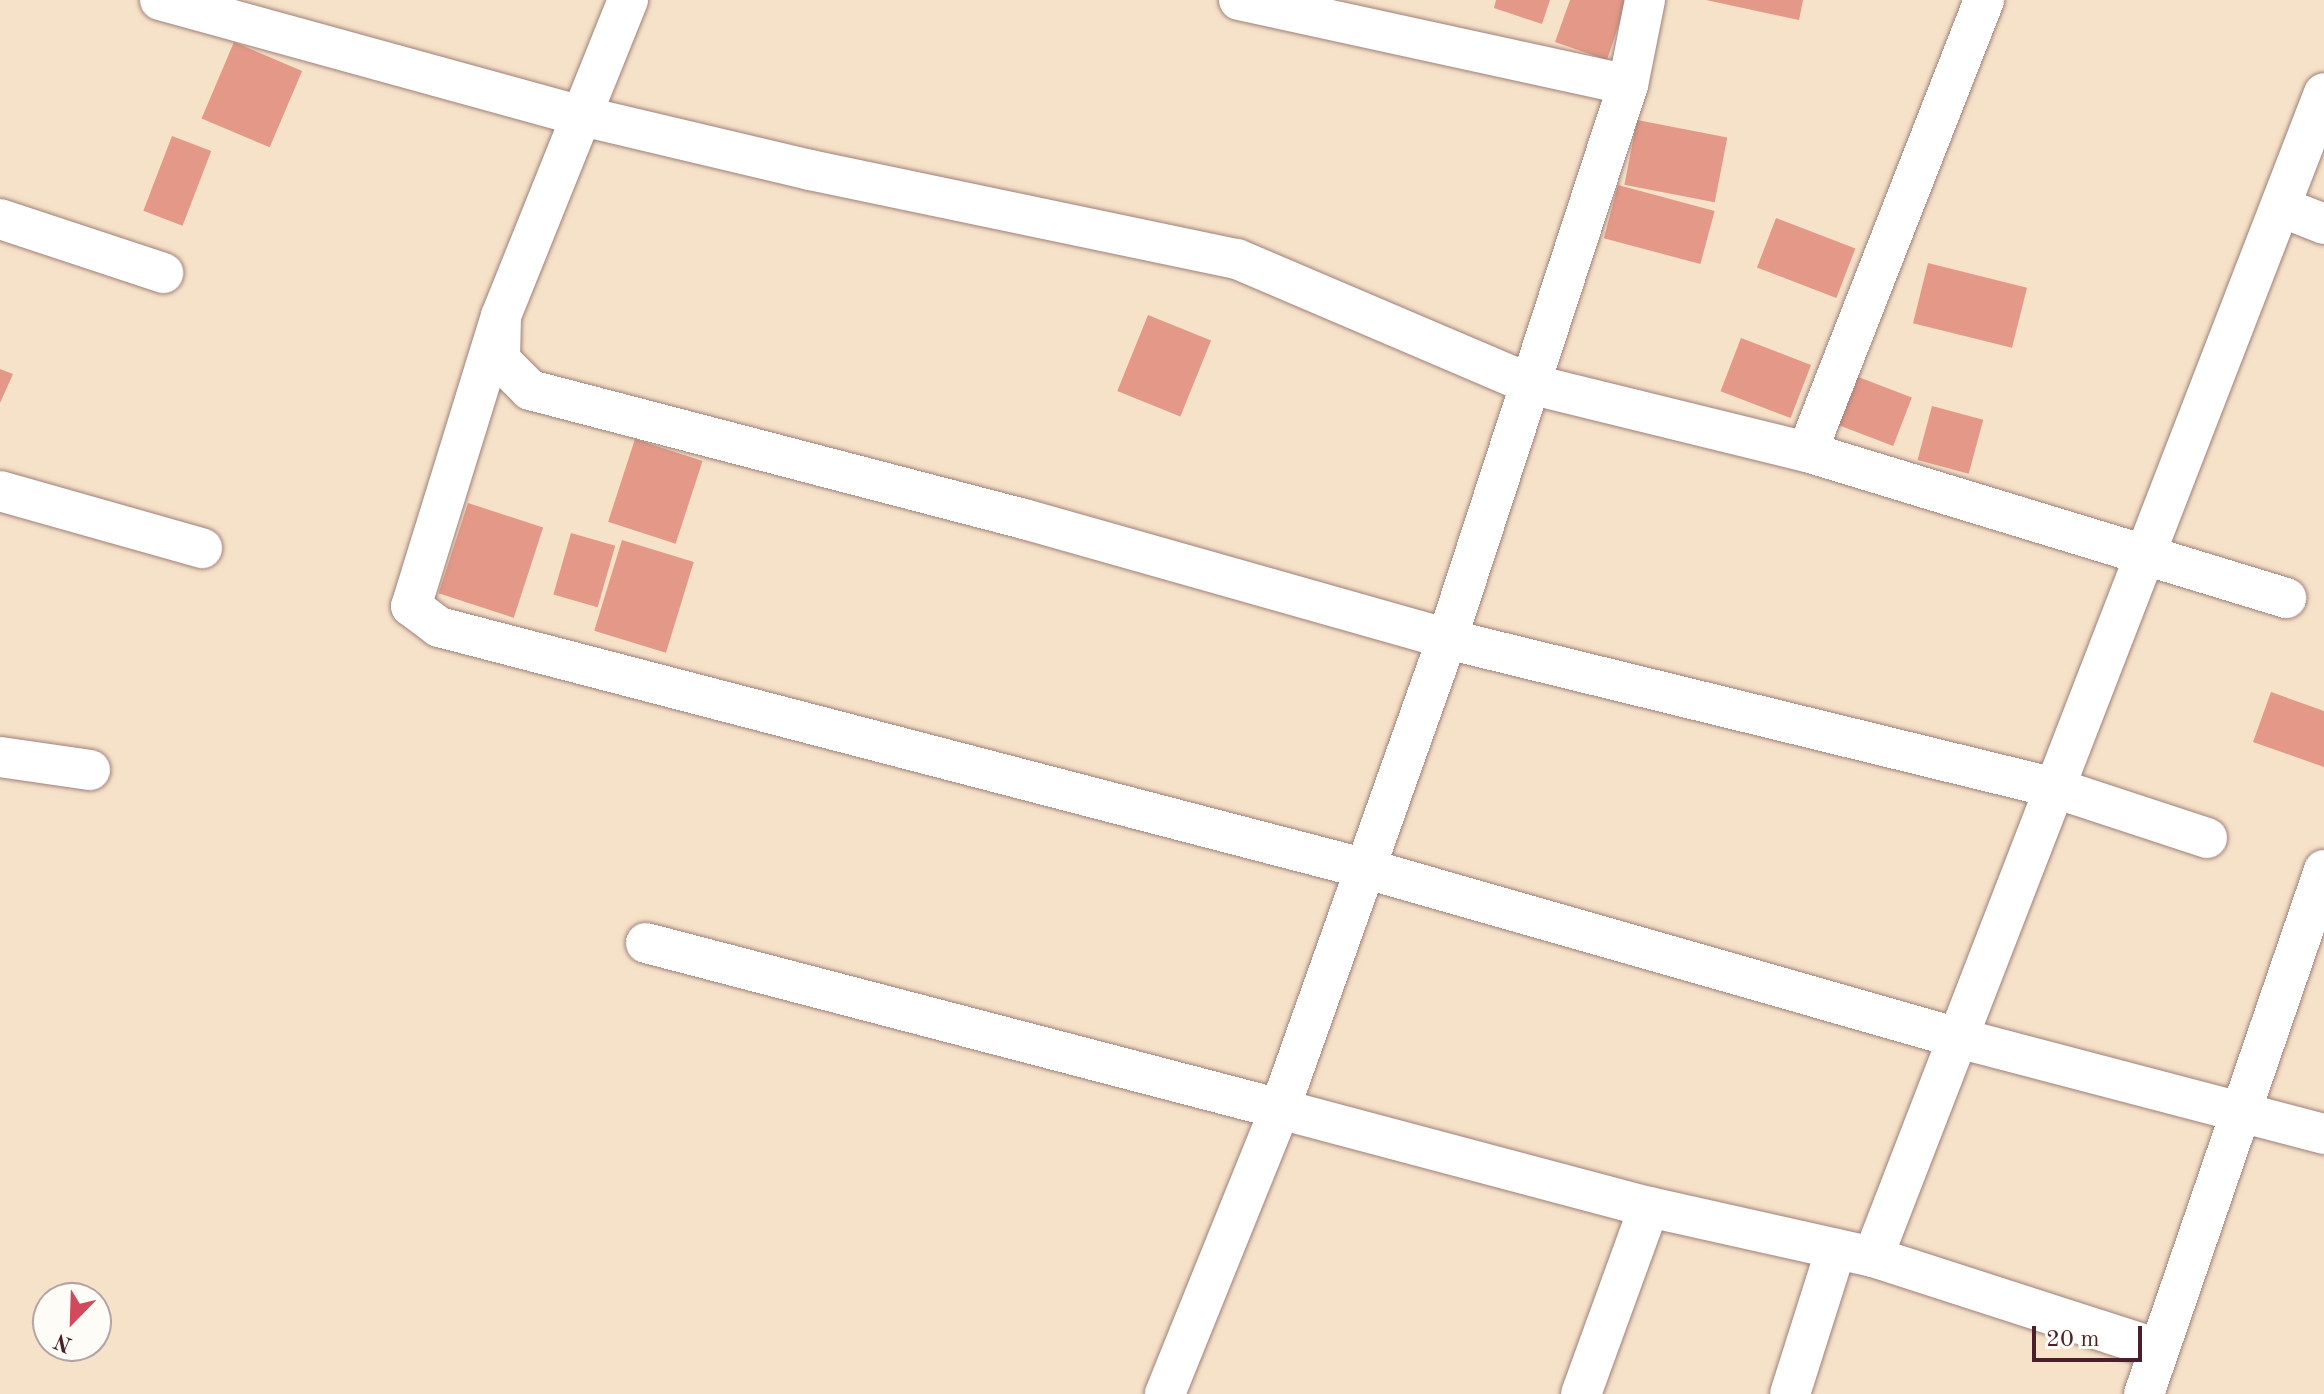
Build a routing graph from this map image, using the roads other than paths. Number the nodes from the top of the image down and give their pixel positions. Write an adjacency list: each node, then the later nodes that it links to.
1 (160, 0): 8 (street)
2 (628, 0): 8 (street)
3 (1239, 0): 6 (street)
4 (1645, 0): 6 (street)
5 (1984, 0): 15 (street)
6 (1628, 85): 14 (street)
7 (2324, 93): 9 (street)
8 (582, 116): 13 (street); 14 (street)
9 (2281, 207): 11 (street); 18 (street)
10 (0, 219): 12 (street)
11 (2324, 224)
12 (163, 273)
13 (501, 316): 20 (street); 25 (street)
14 (1530, 384): 15 (street); 20 (street)
15 (1807, 452): 18 (street)
16 (0, 491): 17 (street)
17 (202, 548)
18 (2147, 553): 19 (street); 23 (street)
19 (2286, 598)
20 (1447, 639): 23 (street); 25 (street)
21 (0, 757): 22 (street)
22 (90, 770)
23 (2055, 788): 24 (street); 28 (street)
24 (2207, 838)
25 (1367, 869): 28 (street); 29 (street)
26 (2324, 870): 30 (street)
27 (646, 943): 29 (street)
28 (1958, 1038): 30 (street); 33 (street)
29 (1280, 1109): 32 (street); 35 (street)
30 (2240, 1111): 31 (street); 34 (street)
31 (2324, 1134)
32 (1649, 1207): 33 (street); 36 (street)
33 (1855, 1253): 34 (street); 37 (street)
34 (2157, 1349): 38 (street)
35 (1165, 1394)
36 (1581, 1394)
37 (1790, 1394)
38 (2144, 1394)

